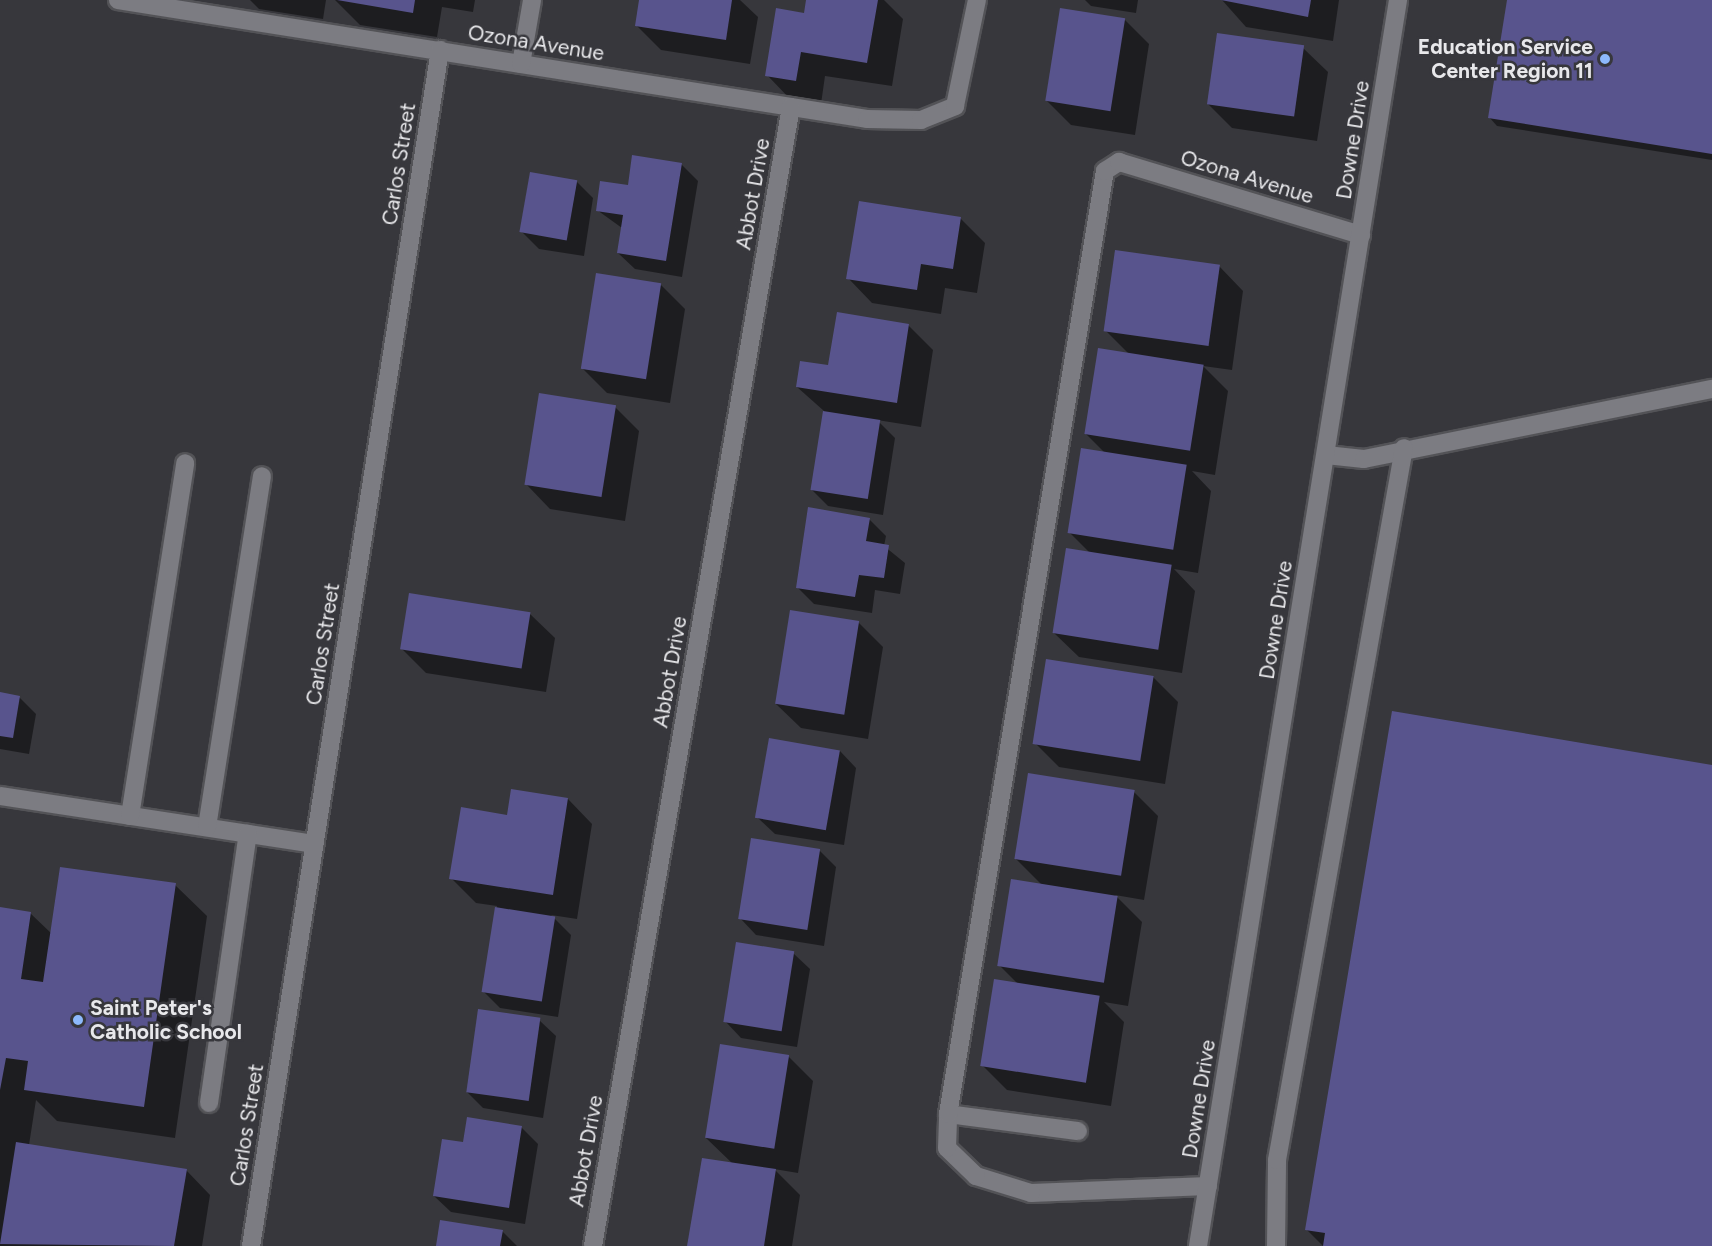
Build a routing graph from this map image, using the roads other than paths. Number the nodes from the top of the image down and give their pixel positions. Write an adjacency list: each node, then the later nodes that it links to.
1 (118, 0): 5 (street, Ozona Avenue)
2 (532, 0): 6 (street)
3 (977, 0): 7 (street, Ozona Avenue)
4 (1398, 0): 8 (street, Downe Drive)
5 (440, 50): 6 (street, Ozona Avenue); 18 (street, Carlos Street)
6 (521, 64): 7 (street, Ozona Avenue)
7 (791, 107): 24 (street, Abbot Drive)
8 (1361, 235): 11 (street, Downe Drive); 20 (street, Ozona Avenue)
9 (1712, 389): 10 (street)
10 (1404, 448): 11 (street); 26 (street)
11 (1326, 455): 22 (street, Downe Drive)
12 (184, 462): 15 (street)
13 (262, 476): 16 (street)
14 (0, 796): 15 (street)
15 (130, 816): 16 (street)
16 (207, 827): 17 (street)
17 (248, 834): 18 (street); 19 (street)
18 (314, 844): 23 (street, Carlos Street)
19 (209, 1103)
20 (948, 1114): 21 (street); 22 (street)
21 (1078, 1131)
22 (1208, 1186): 25 (street, Downe Drive)
23 (251, 1246)
24 (593, 1246)
25 (1198, 1246)
26 (1276, 1246)

